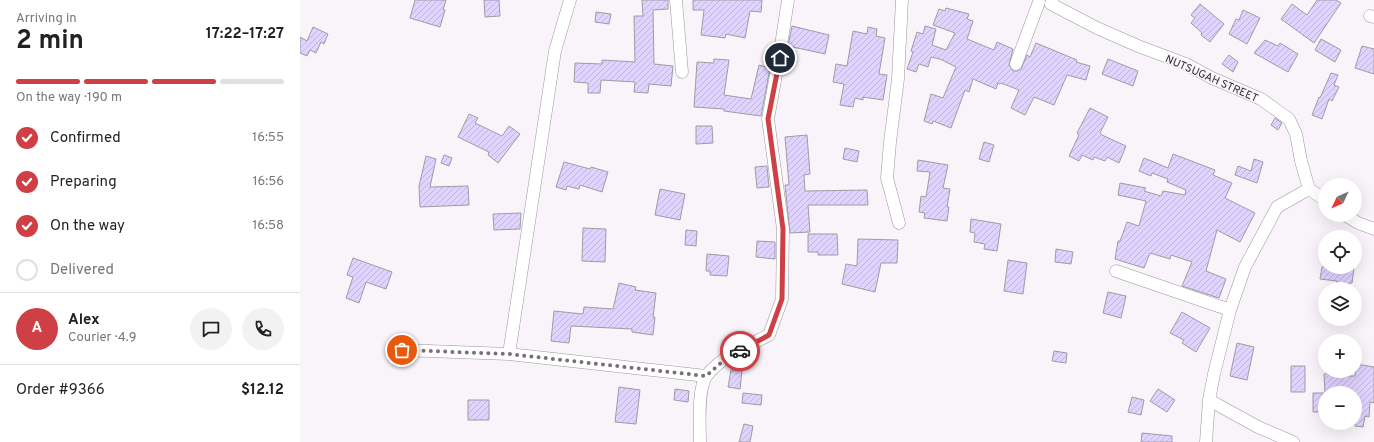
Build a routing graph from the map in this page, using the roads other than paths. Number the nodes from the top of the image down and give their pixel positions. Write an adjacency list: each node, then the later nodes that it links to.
1 (570, 0): 17 (street)
2 (676, 0): 8 (street)
3 (788, 0): 18 (street)
4 (902, 0): 12 (street)
5 (1036, 1): 6 (street, NUTSUGAH STREET); 7 (street)
6 (1052, 2): 9 (street, NUTSUGAH STREET)
7 (1016, 64)
8 (682, 72)
9 (1309, 189): 10 (street); 15 (street)
10 (1318, 195)
11 (1356, 222): 13 (street)
12 (899, 223)
13 (1374, 229)
14 (1116, 271): 15 (street)
15 (1230, 310): 19 (street)
16 (402, 350): 17 (street)
17 (509, 354): 18 (street)
18 (706, 376): 20 (street)
19 (1209, 400): 21 (street); 22 (street)
20 (700, 442)
21 (1206, 442)
22 (1293, 442)

